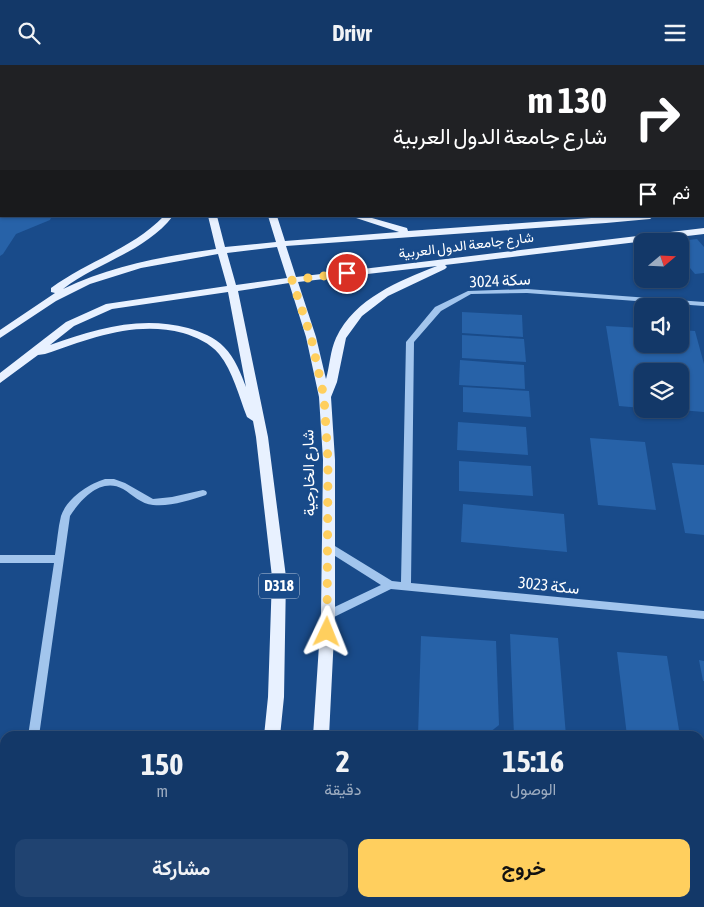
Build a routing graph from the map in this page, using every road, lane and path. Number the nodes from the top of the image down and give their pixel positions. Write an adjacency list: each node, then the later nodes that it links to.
1 (169, 217): 14 (main road)
2 (212, 217): 9 (main road, D318)
3 (272, 217): 8 (main road, شارع الخارجية)
4 (358, 217): 7 (main road)
5 (635, 217): 7 (main road, شارع جامعة الدول العربية)
6 (704, 231): 10 (main road, شارع جامعة الدول العربية)
7 (411, 232): 8 (main road, شارع جامعة الدول العربية)
8 (280, 244): 9 (main road, شارع جامعة الدول العربية); 11 (main road, شارع الخارجية)
9 (223, 251): 12 (main road, D318); 14 (main road, شارع جامعة الدول العربية)
10 (458, 260): 11 (main road, شارع جامعة الدول العربية); 18 (main road)
11 (292, 280): 12 (main road, شارع جامعة الدول العربية); 18 (main road, شارع الخارجية)
12 (232, 287): 16 (main road, شارع جامعة الدول العربية); 19 (main road, D318)
13 (704, 305): 25 (street, سكة 3024)
14 (33, 309): 15 (main road)
15 (0, 335)
16 (31, 356): 17 (main road); 19 (main road)
17 (0, 379)
18 (324, 397): 21 (main road, شارع الخارجية)
19 (262, 437): 29 (main road, D318)
20 (203, 493): 23 (street)
21 (326, 546): 24 (street, سكة 3023); 26 (main road, شارع الخارجية)
22 (0, 559): 23 (street)
23 (59, 559): 28 (street)
24 (390, 585): 25 (street, سكة 3023); 26 (street, سكة 3023)
25 (406, 586): 27 (street, سكة 3023)
26 (328, 615): 30 (main road, شارع الخارجية)
27 (704, 615)
28 (34, 731)
29 (273, 731)
30 (321, 731)

